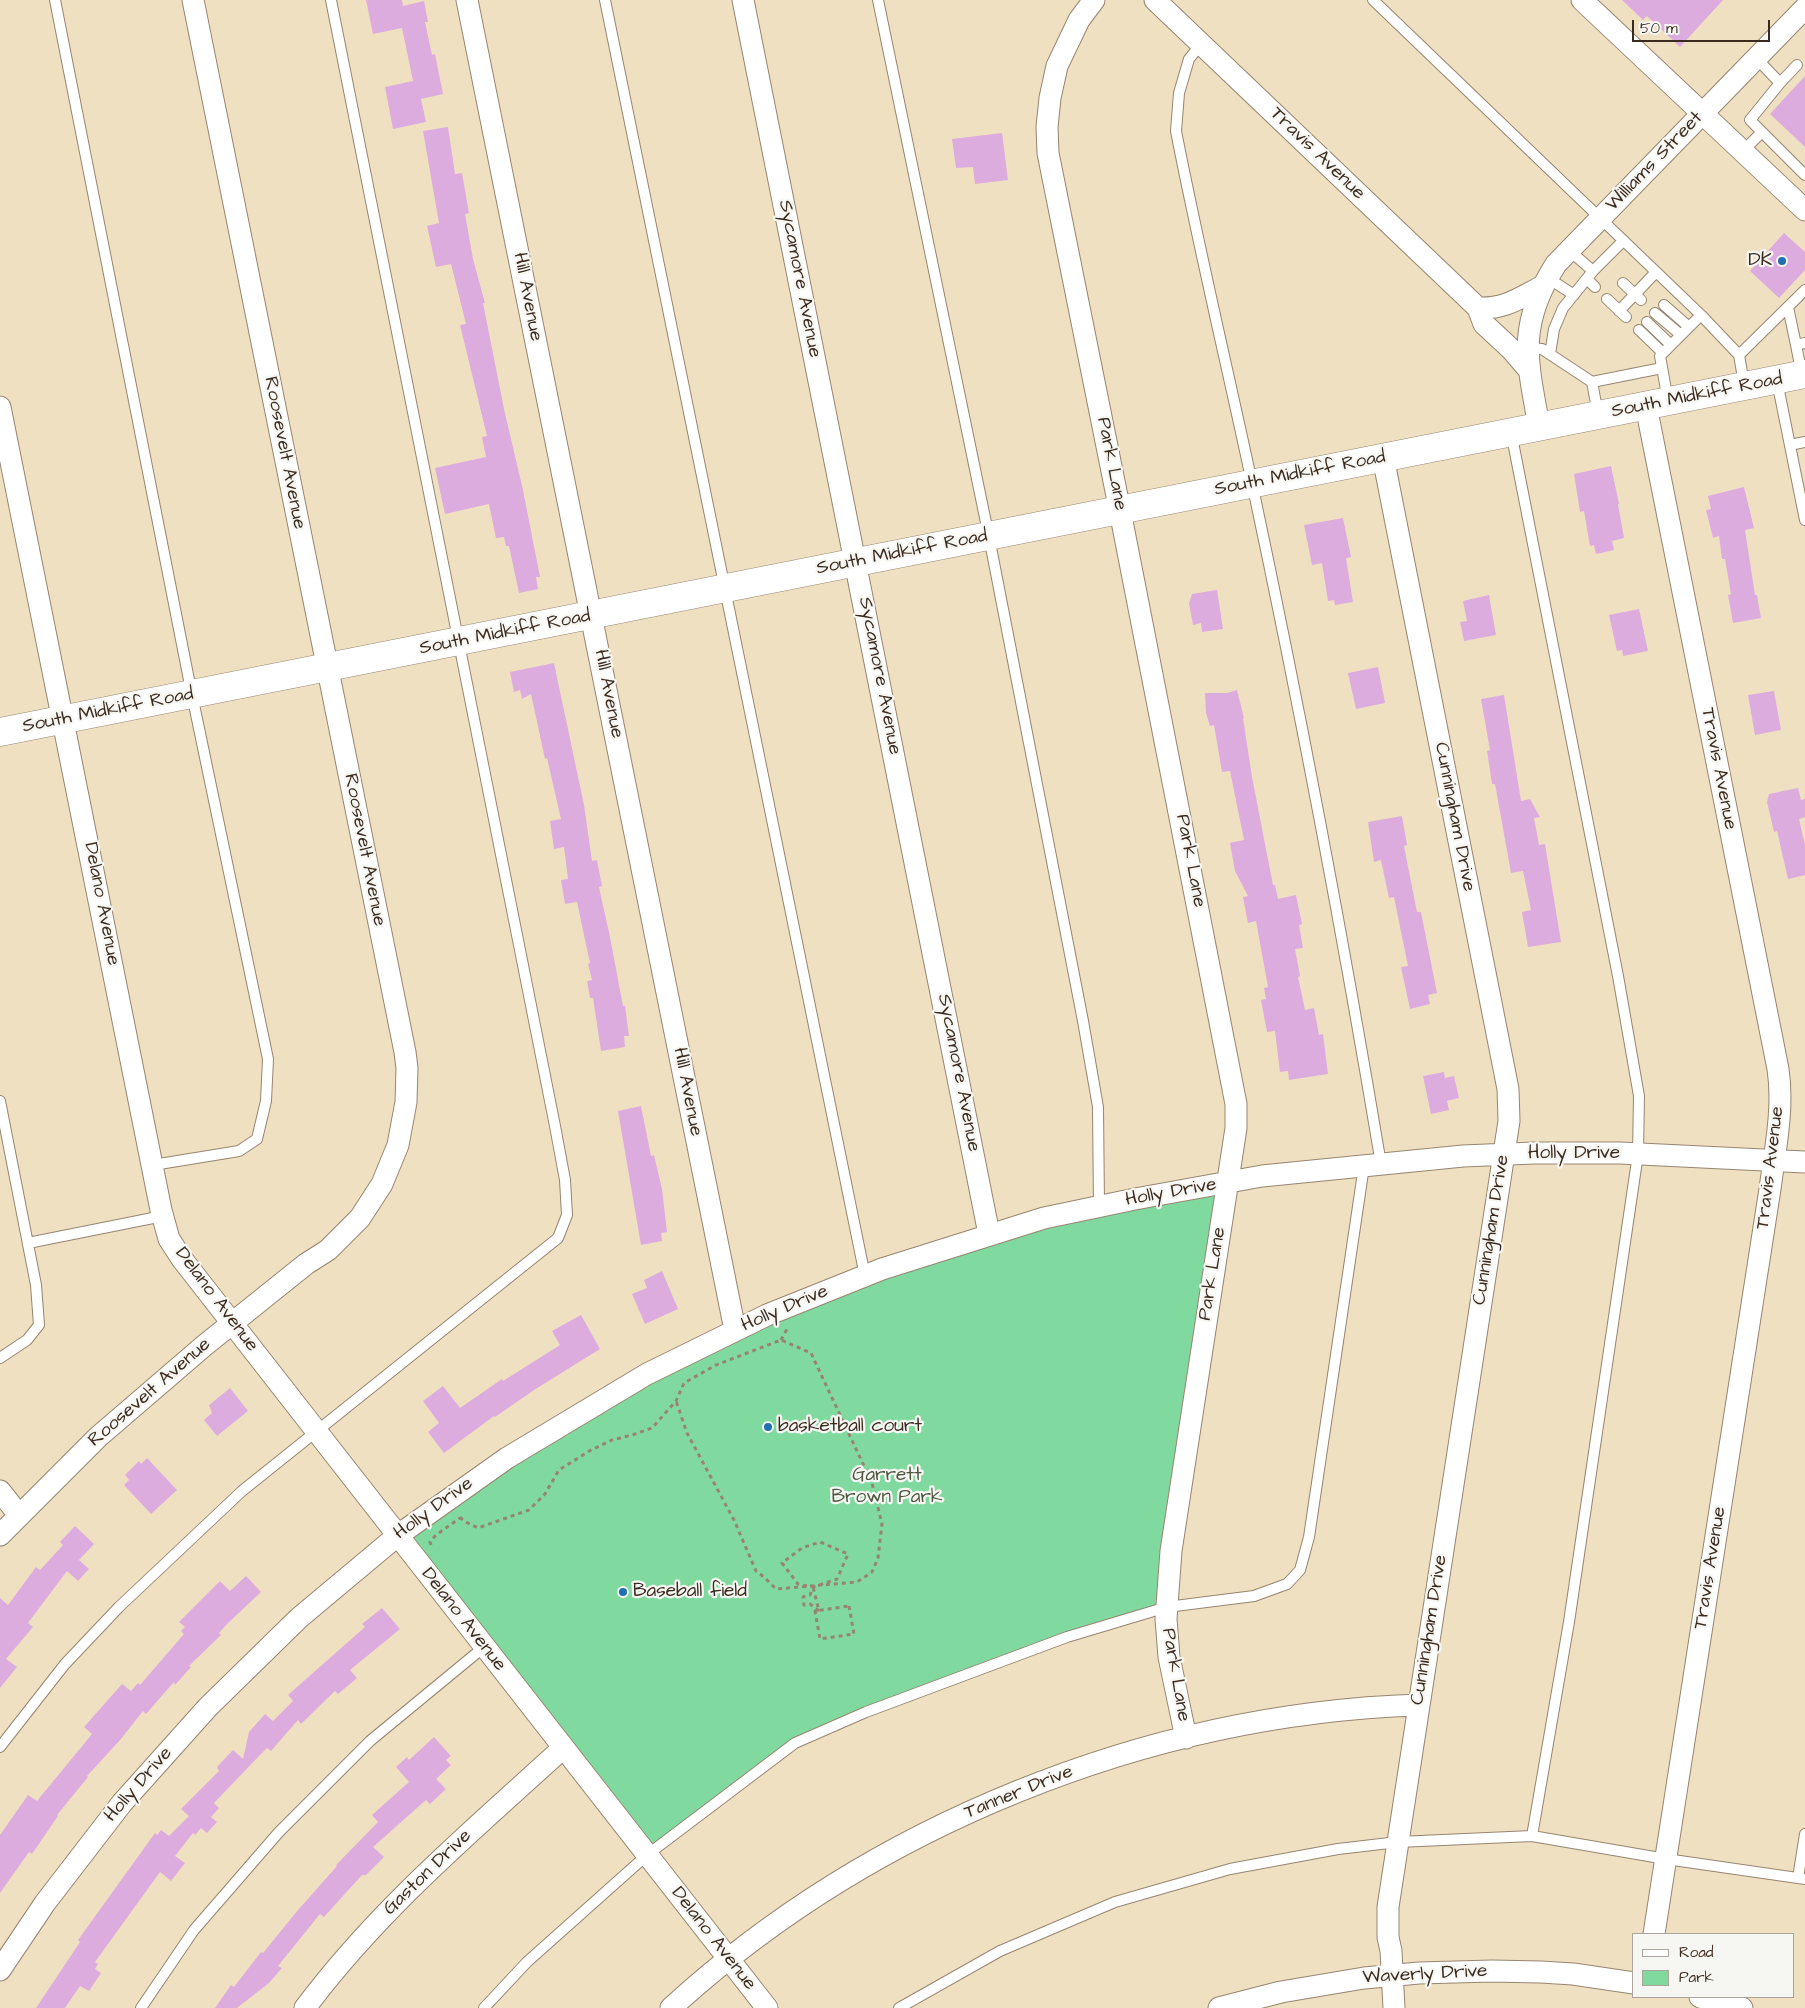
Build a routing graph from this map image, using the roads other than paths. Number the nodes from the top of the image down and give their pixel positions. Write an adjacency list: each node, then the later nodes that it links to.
1 (55, 0): 74 (lane)
2 (193, 0): 73 (street, Roosevelt Avenue)
3 (331, 0): 72 (lane)
4 (467, 0): 71 (street, Hill Avenue)
5 (605, 0): 70 (lane)
6 (743, 0): 69 (street, Sycamore Avenue)
7 (878, 0): 68 (lane)
8 (1094, 0): 66 (street, Park Lane)
9 (1155, 0): 13 (street, Travis Avenue)
10 (1373, 0): 22 (lane)
11 (1582, 0): 17 (street)
12 (1805, 8): 14 (street, Williams Street)
13 (1201, 44): 38 (street, Travis Avenue); 65 (lane)
14 (1756, 58): 16 (lane); 17 (street, Williams Street)
15 (1797, 65): 16 (lane)
16 (1780, 83): 18 (lane)
17 (1702, 113): 19 (street); 22 (street, Williams Street)
18 (1762, 132): 19 (lane); 20 (lane)
19 (1743, 151): 21 (street)
20 (1805, 176)
21 (1805, 210)
22 (1600, 219): 23 (lane); 24 (street, Williams Street)
23 (1623, 241): 25 (lane); 27 (lane)
24 (1570, 251): 25 (lane); 28 (street, Williams Street)
25 (1594, 271): 26 (lane); 30 (lane); 32 (lane)
26 (1610, 271)
27 (1656, 272): 33 (lane); 41 (lane)
28 (1545, 282): 32 (lane); 38 (street); 46 (street, Williams Street)
29 (1622, 283): 33 (lane)
30 (1595, 287)
31 (1805, 290): 35 (lane)
32 (1574, 295): 50 (lane)
33 (1638, 297): 34 (lane)
34 (1607, 299)
35 (1796, 299): 37 (lane); 39 (lane)
36 (1664, 305): 43 (lane)
37 (1788, 307): 47 (lane); 51 (lane)
38 (1478, 308): 53 (street, Travis Avenue)
39 (1804, 308)
40 (1655, 313): 45 (lane)
41 (1701, 315): 43 (lane); 51 (lane)
42 (1647, 322): 48 (lane)
43 (1689, 327): 45 (lane)
44 (1639, 330): 49 (lane)
45 (1681, 335): 48 (lane)
46 (1528, 340): 50 (lane); 53 (street)
47 (1801, 344): 54 (lane)
48 (1671, 345): 49 (lane)
49 (1663, 353): 52 (lane)
50 (1550, 354): 55 (lane)
51 (1739, 355): 56 (lane)
52 (1662, 368): 55 (lane); 57 (lane)
53 (1529, 370): 60 (street)
54 (1795, 376): 56 (main road, South Midkiff Road); 63 (lane)
55 (1592, 382): 59 (lane)
56 (1745, 386): 57 (main road, South Midkiff Road)
57 (1657, 404): 59 (main road, South Midkiff Road); 80 (street, Travis Avenue)
58 (0, 407): 75 (street, Delano Avenue)
59 (1599, 415): 60 (main road, South Midkiff Road)
60 (1539, 426): 61 (main road, South Midkiff Road)
61 (1511, 432): 64 (main road, South Midkiff Road); 78 (lane)
62 (1805, 442): 63 (lane)
63 (1790, 445): 67 (lane)
64 (1383, 457): 65 (main road, South Midkiff Road); 79 (street, Cunningham Drive)
65 (1252, 484): 66 (main road, South Midkiff Road); 83 (lane)
66 (1120, 511): 68 (main road, South Midkiff Road); 84 (street, Park Lane)
67 (1805, 520)
68 (989, 537): 69 (main road, South Midkiff Road); 85 (lane)
69 (856, 562): 70 (main road, South Midkiff Road); 87 (street, Sycamore Avenue)
70 (724, 588): 71 (main road, South Midkiff Road); 89 (lane)
71 (591, 615): 72 (main road, South Midkiff Road); 91 (street, Hill Avenue)
72 (460, 642): 73 (main road, South Midkiff Road); 93 (lane)
73 (328, 668): 74 (main road, South Midkiff Road); 90 (street, Roosevelt Avenue)
74 (192, 695): 75 (main road, South Midkiff Road); 82 (lane)
75 (64, 720): 76 (main road, South Midkiff Road); 82 (street, Delano Avenue)
76 (0, 732)
77 (0, 1101): 88 (lane)
78 (1638, 1154): 79 (street, Holly Drive); 80 (street, Holly Drive); 105 (lane)
79 (1503, 1155): 83 (street, Holly Drive); 100 (street, Cunningham Drive)
80 (1774, 1160): 81 (street, Holly Drive); 108 (street, Travis Avenue)
81 (1805, 1162)
82 (153, 1164): 86 (street, Delano Avenue)
83 (1373, 1165): 84 (street, Holly Drive); 98 (lane)
84 (1228, 1183): 85 (street, Holly Drive); 98 (street, Park Lane)
85 (1100, 1206): 87 (street, Holly Drive)
86 (163, 1216): 88 (lane); 90 (street, Delano Avenue)
87 (989, 1234): 89 (street, Holly Drive)
88 (28, 1243): 92 (lane)
89 (865, 1276): 91 (street, Holly Drive)
90 (233, 1323): 93 (street, Delano Avenue); 95 (street, Roosevelt Avenue)
91 (735, 1330): 97 (street, Holly Drive)
92 (0, 1358)
93 (317, 1431): 97 (street, Delano Avenue); 102 (lane)
94 (0, 1491): 95 (street)
95 (20, 1515): 96 (street, Roosevelt Avenue)
96 (0, 1535)
97 (397, 1536): 99 (street, Delano Avenue); 112 (street, Holly Drive)
98 (1167, 1607): 101 (street, Park Lane); 107 (lane)
99 (484, 1647): 103 (street, Delano Avenue); 116 (lane)
100 (1418, 1705): 101 (street, Tanner Drive); 106 (street, Cunningham Drive)
101 (1186, 1738): 111 (street, Tanner Drive)
102 (0, 1747)
103 (563, 1748): 107 (street, Delano Avenue); 117 (street, Gaston Drive)
104 (1805, 1834): 109 (lane)
105 (1532, 1836): 106 (lane); 108 (lane)
106 (1398, 1842): 113 (street, Cunningham Drive); 121 (lane)
107 (647, 1855): 111 (street, Delano Avenue); 118 (lane)
108 (1666, 1859): 109 (lane); 110 (street, Travis Avenue)
109 (1802, 1879)
110 (1654, 1933)
111 (729, 1959): 119 (street, Tanner Drive); 120 (street, Delano Avenue)
112 (0, 1970)
113 (1392, 1976): 114 (street, Waverly Drive); 122 (street, Waverly Drive); 123 (street, Cunningham Drive)
114 (1632, 1984)
115 (1704, 1998): 124 (street)
116 (141, 2008)
117 (305, 2008)
118 (484, 2008)
119 (671, 2008)
120 (767, 2008)
121 (899, 2008)
122 (1219, 2008)
123 (1394, 2008)
124 (1742, 2008)

